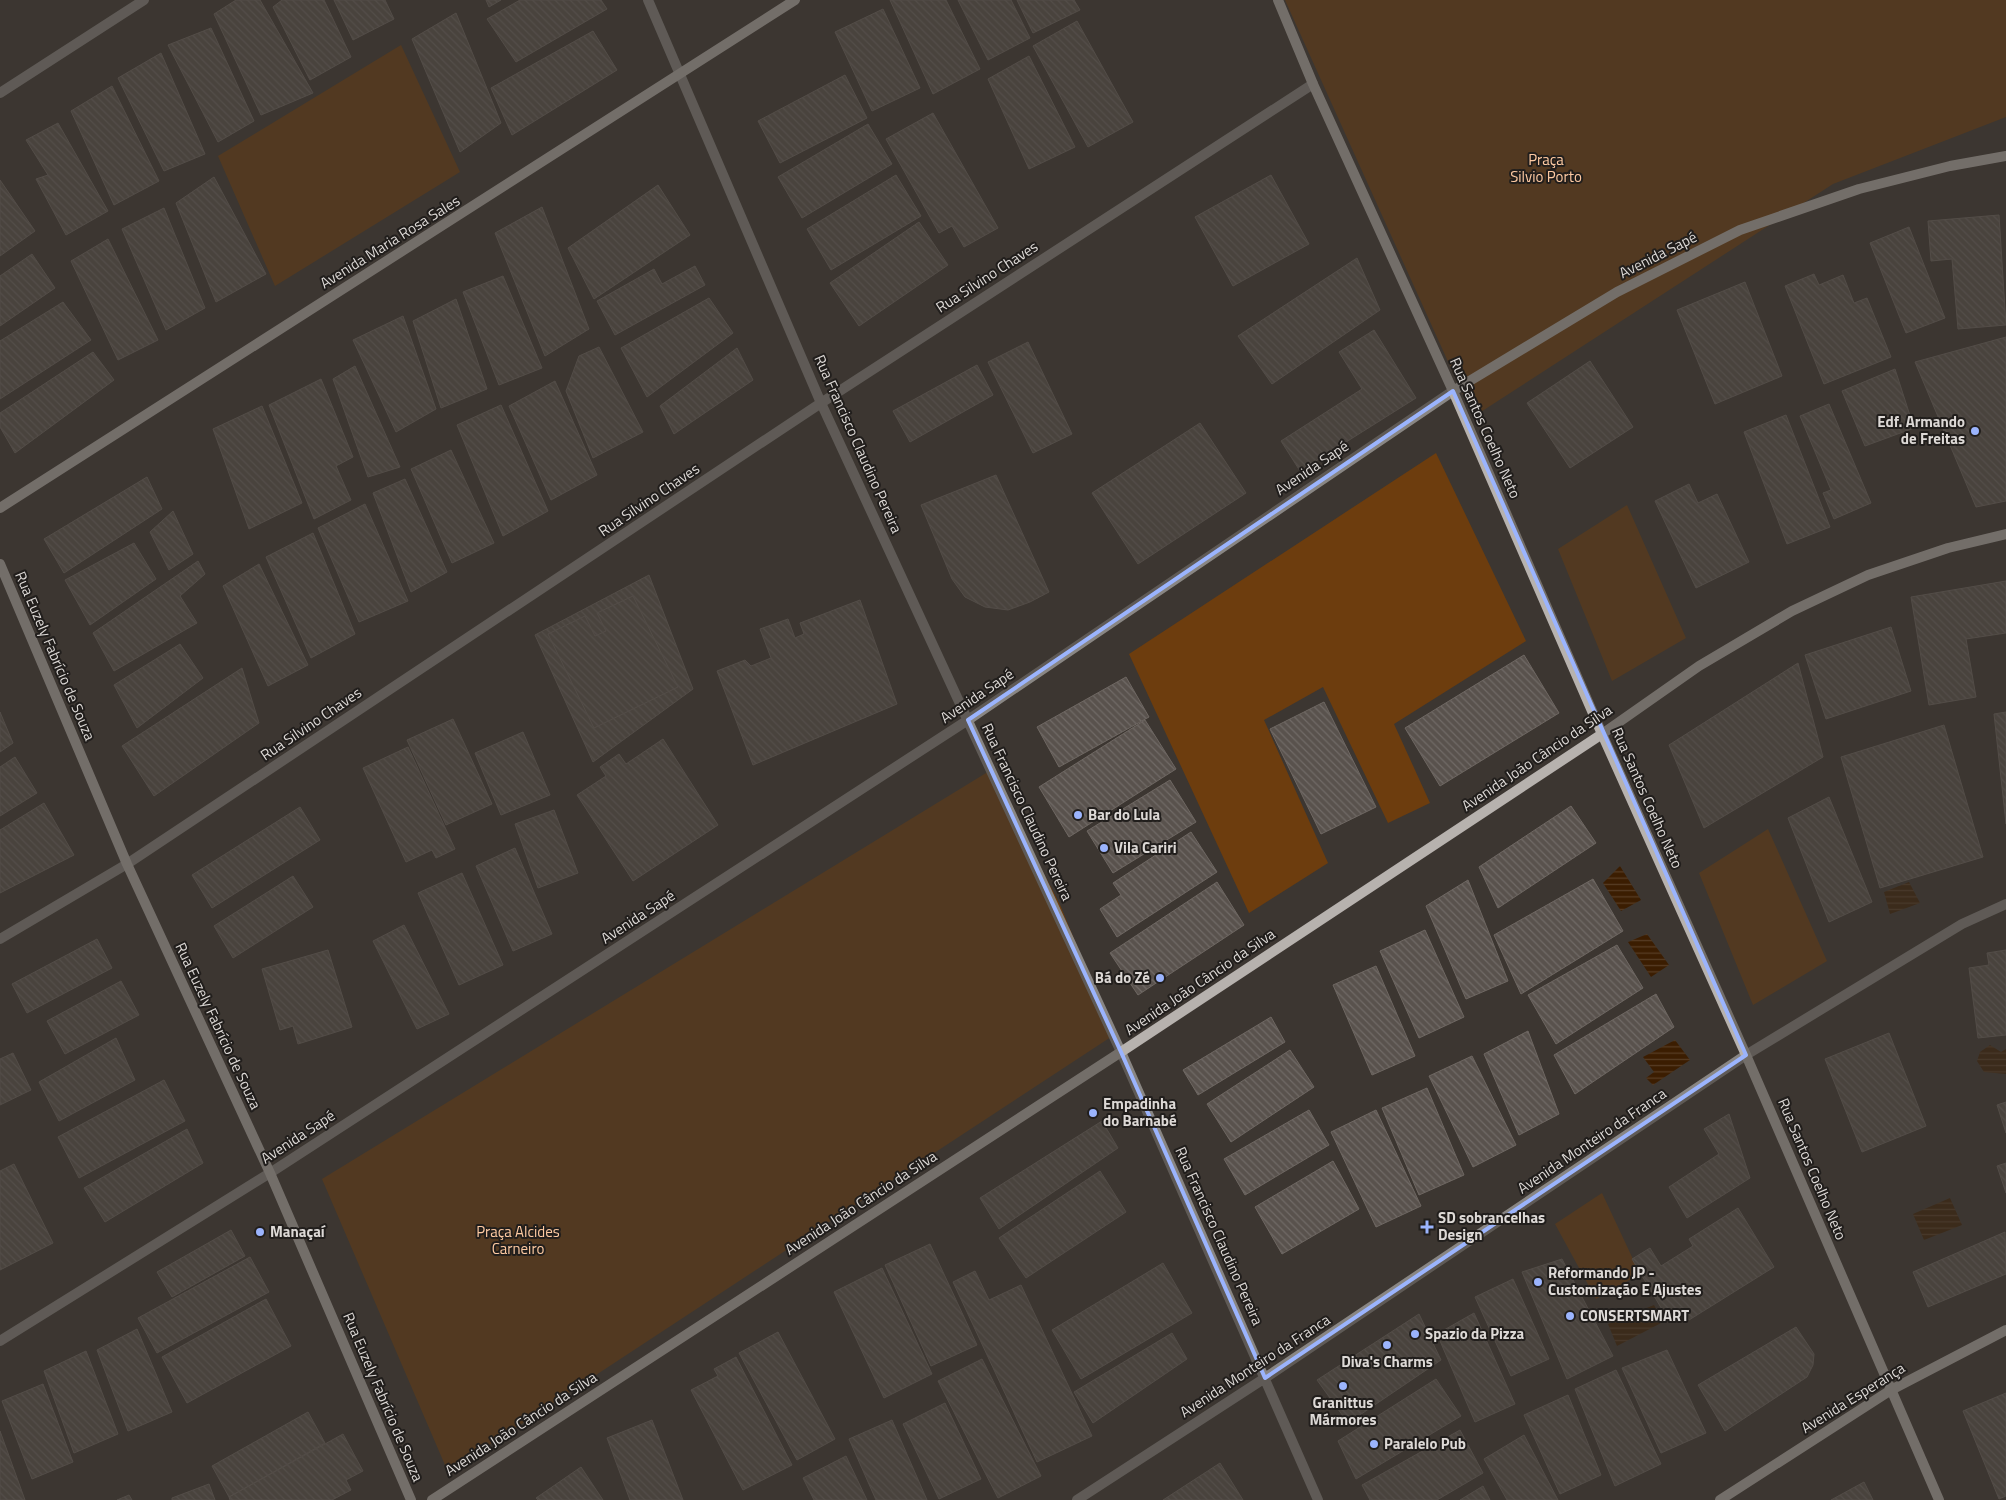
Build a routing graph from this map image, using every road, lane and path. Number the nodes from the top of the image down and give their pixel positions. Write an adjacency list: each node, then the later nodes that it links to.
1 (144, 0): 7 (street)
2 (648, 0): 5 (street, Rua Francisco Claudino Pereira)
3 (794, 0): 5 (main road, Avenida Maria Rosa Sales)
4 (1278, 0): 6 (main road, Rua Santos Coelho Neto)
5 (680, 74): 10 (street, Rua Francisco Claudino Pereira); 11 (main road, Avenida Maria Rosa Sales)
6 (1313, 84): 9 (main road, Rua Santos Coelho Neto); 10 (street, Rua Silvino Chaves)
7 (0, 93)
8 (2006, 156): 9 (main road, Avenida Sapé)
9 (1453, 391): 14 (street, Avenida Sapé); 15 (main road, Rua Santos Coelho Neto)
10 (821, 403): 14 (street, Rua Francisco Claudino Pereira); 16 (street, Rua Silvino Chaves)
11 (0, 508)
12 (2006, 534): 15 (main road, Avenida João Câncio da Silva)
13 (0, 564): 16 (main road, Rua Euzely Fabrício de Souza)
14 (968, 720): 19 (street, Rua Francisco Claudino Pereira); 21 (street, Avenida Sapé)
15 (1602, 734): 19 (main road, Avenida João Câncio da Silva); 20 (main road, Rua Santos Coelho Neto)
16 (127, 864): 18 (street, Rua Silvino Chaves); 21 (main road, Rua Euzely Fabrício de Souza)
17 (2006, 904): 20 (street, Avenida Monteiro da Franca)
18 (0, 939)
19 (1121, 1052): 24 (street, Rua Francisco Claudino Pereira); 27 (main road, Avenida João Câncio da Silva)
20 (1746, 1055): 24 (street, Avenida Monteiro da Franca); 25 (main road, Rua Santos Coelho Neto)
21 (270, 1174): 23 (street, Avenida Sapé); 26 (main road, Rua Euzely Fabrício de Souza)
22 (2006, 1330): 25 (main road, Avenida Esperança)
23 (0, 1341)
24 (1265, 1378): 28 (street, Avenida Monteiro da Franca); 29 (street, Rua Francisco Claudino Pereira)
25 (1891, 1390): 30 (main road, Avenida Esperança); 31 (main road, Rua Santos Coelho Neto)
26 (412, 1500)
27 (432, 1500)
28 (1078, 1500)
29 (1318, 1500)
30 (1720, 1500)
31 (1939, 1500)

